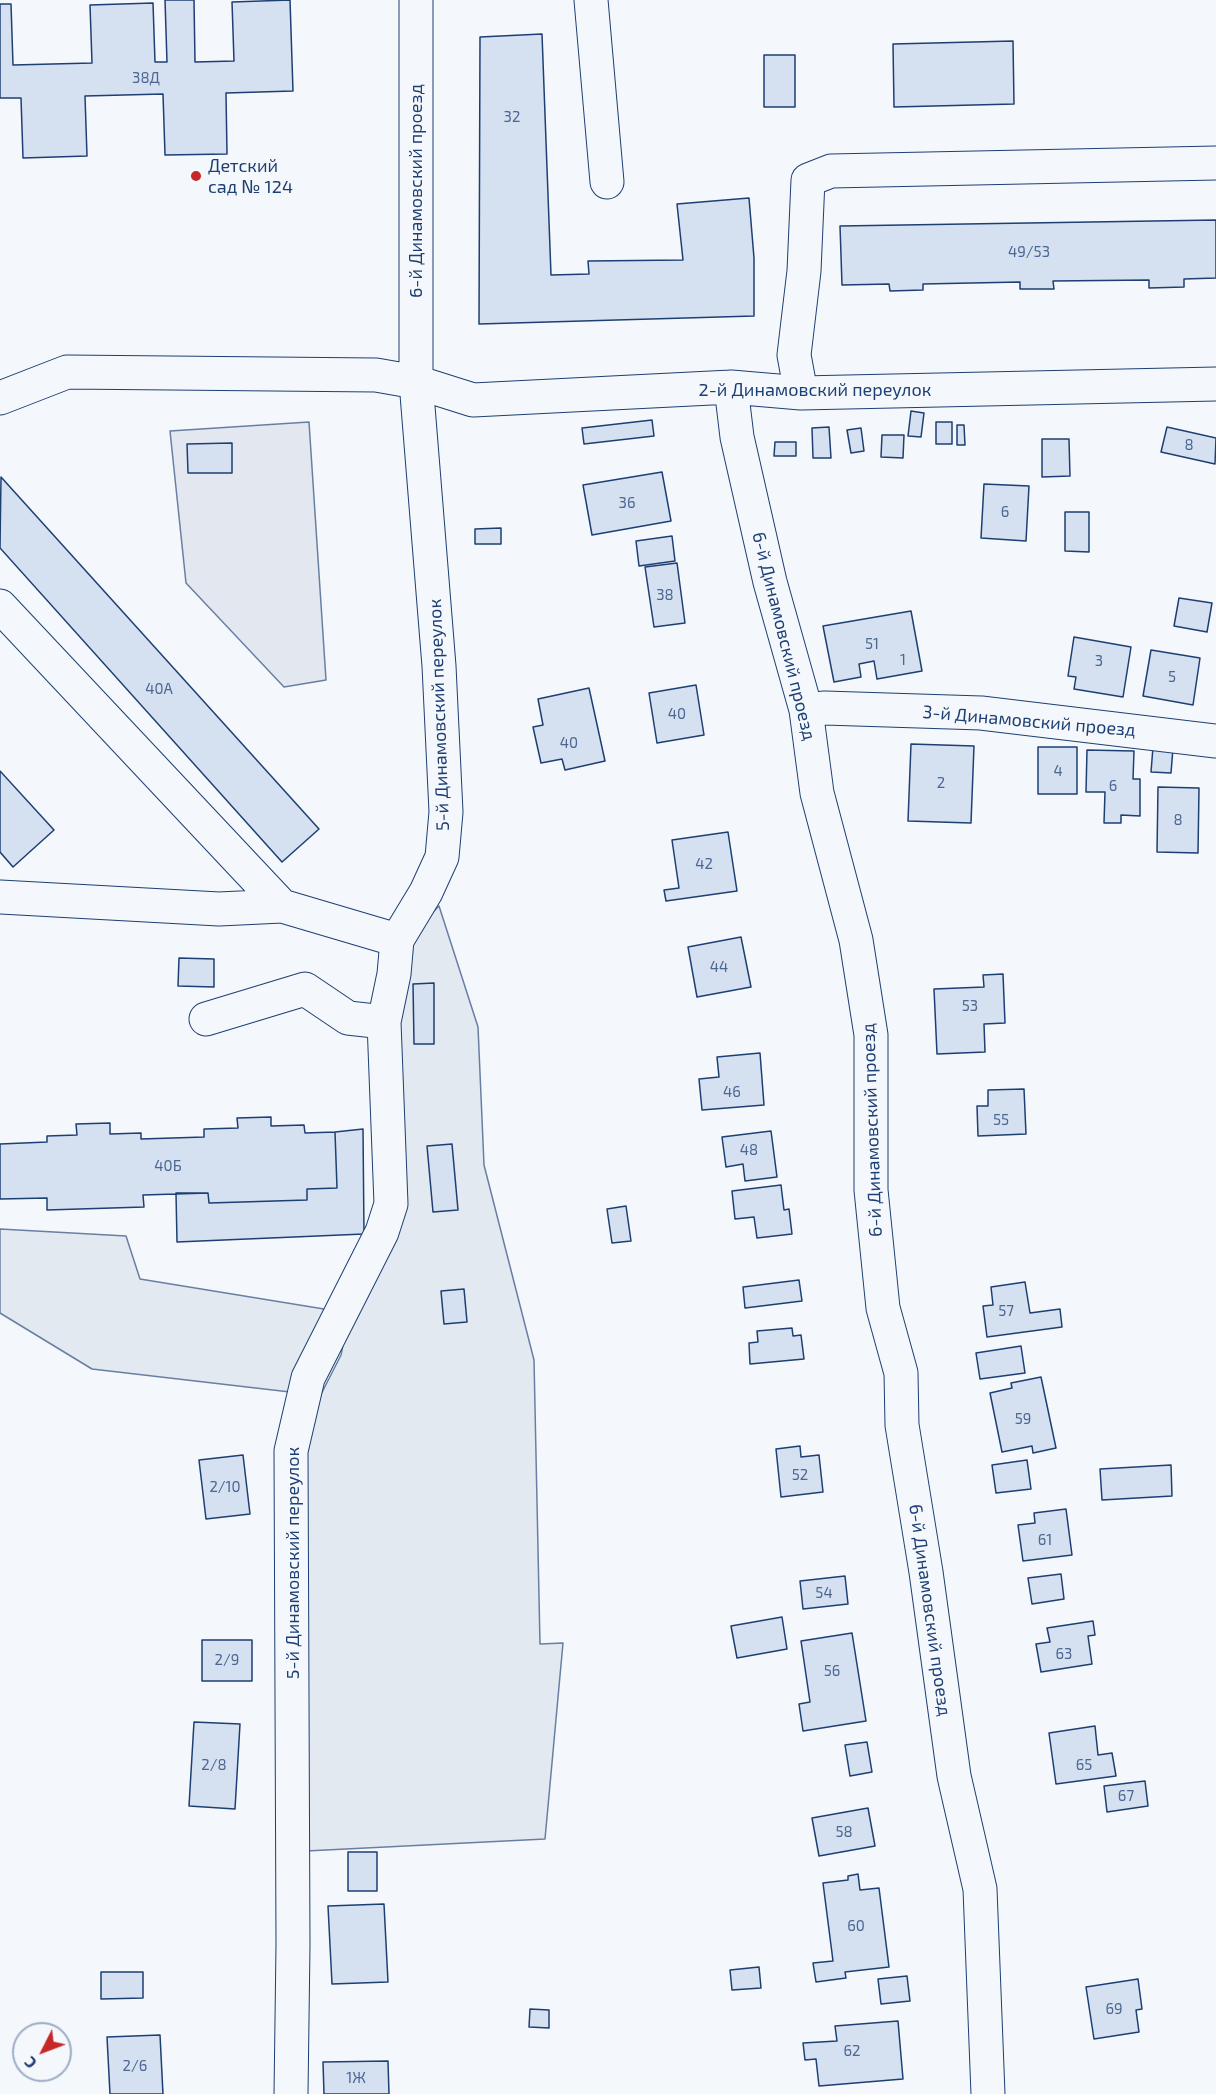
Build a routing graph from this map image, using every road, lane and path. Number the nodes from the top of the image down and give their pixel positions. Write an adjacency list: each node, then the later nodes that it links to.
1 (416, 0): 5 (street, 6-й Динамовский проезд)
2 (591, 0): 4 (street)
3 (1216, 163): 8 (street)
4 (608, 182)
5 (416, 382): 7 (street, 2-й Динамовский переулок); 9 (street, 2-й Динамовский переулок); 15 (street, 5-й Динамовский переулок)
6 (1216, 384): 8 (street, 2-й Динамовский переулок)
7 (732, 387): 8 (street, 2-й Динамовский переулок); 11 (street, 6-й Динамовский проезд)
8 (801, 393)
9 (0, 398)
10 (0, 606): 14 (street)
11 (806, 710): 12 (street, 3-й Динамовский проезд); 19 (street, 6-й Динамовский проезд)
12 (1216, 741)
13 (0, 897): 14 (street)
14 (282, 906): 15 (street)
15 (397, 940): 17 (street, 5-й Динамовский переулок)
16 (206, 1019): 17 (street)
17 (384, 1022): 18 (street, 5-й Динамовский переулок)
18 (291, 2094)
19 (988, 2094)

